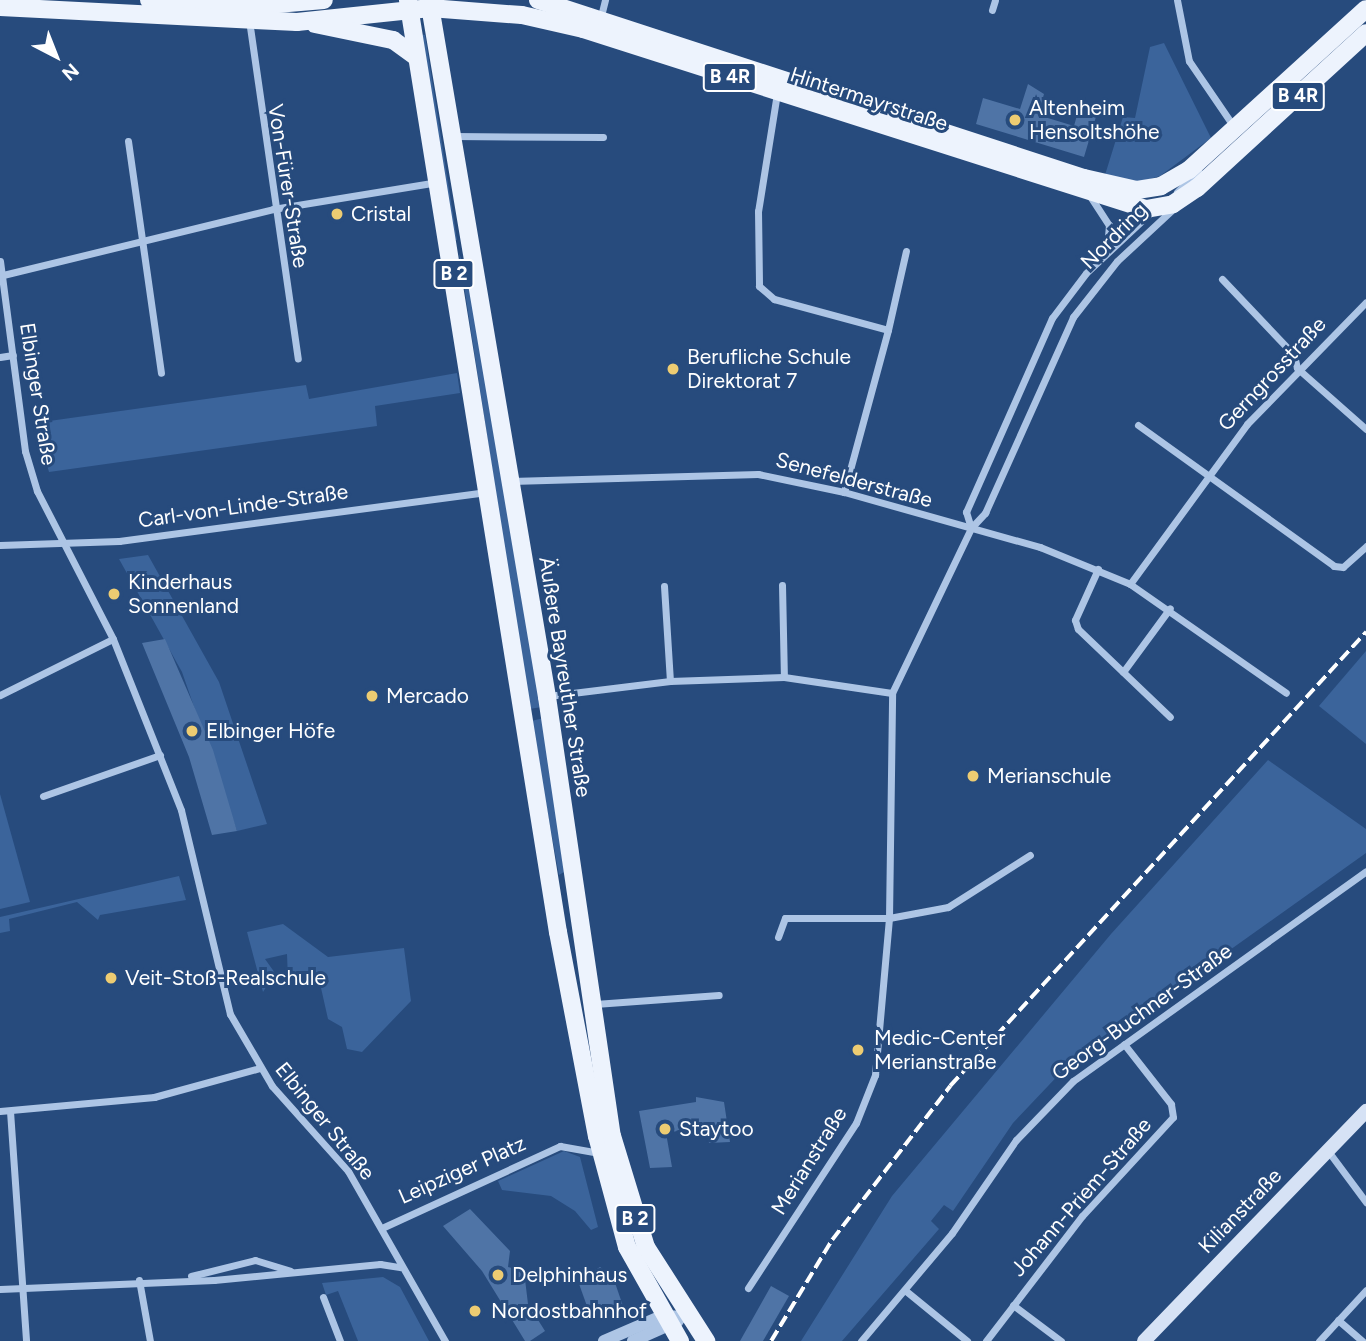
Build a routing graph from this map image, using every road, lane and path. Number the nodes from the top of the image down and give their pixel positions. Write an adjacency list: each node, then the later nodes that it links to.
1 (149, 0): 2 (main road)
2 (324, 0)
3 (538, 0): 13 (main road, Hintermayrstraße / B 4R)
4 (605, 0): 13 (street)
5 (995, 0): 11 (street)
6 (1177, 0): 18 (street)
7 (430, 4): 8 (main road, Hintermayrstraße / B 4R); 17 (main road, Hintermayrstraße / B 4R); 19 (main road, Äußere Bayreuther Straße / B 2)
8 (409, 5): 14 (main road, B 4R); 16 (main road, B 2)
9 (0, 7): 12 (main road, B 4R)
10 (1366, 9): 18 (main road, Nordring / B 4R)
11 (992, 10)
12 (249, 20): 14 (main road, B 4R); 26 (street, Von-Fürer-Straße)
13 (600, 21): 24 (main road, Hintermayrstraße / B 4R)
14 (308, 22): 16 (main road)
15 (1366, 33): 27 (main road, Hintermayrstraße / B 4R)
16 (416, 57): 23 (main road, B 2)
17 (777, 93): 25 (main road, Hintermayrstraße / B 4R); 37 (street)
18 (1235, 129): 22 (main road, Nordring / B 4R)
19 (452, 136): 20 (street); 31 (main road, Äußere Bayreuther Straße / B 2)
20 (603, 137)
21 (128, 141): 28 (street)
22 (1205, 156): 24 (main road, Nordring / B 4R); 27 (street, Nordring)
23 (439, 182): 26 (street); 29 (main road, B 2)
24 (1149, 190): 27 (street)
25 (1086, 193): 27 (main road, Hintermayrstraße / B 4R); 32 (street)
26 (274, 209): 28 (street); 40 (street, Von-Fürer-Straße)
27 (1157, 216): 32 (street, Nordring); 49 (street, Nordring)
28 (142, 240): 34 (street); 42 (street)
29 (450, 251): 31 (main road); 47 (main road, B 2)
30 (906, 251): 37 (street)
31 (472, 252): 46 (main road, Äußere Bayreuther Straße / B 2)
32 (1106, 252): 49 (street, Nordring)
33 (0, 261): 34 (street, Elbinger Straße)
34 (3, 275): 38 (street, Elbinger Straße)
35 (1222, 279): 41 (street)
36 (1366, 302): 41 (street, Gerngrosstraße)
37 (888, 330): 48 (street)
38 (13, 355): 39 (street); 51 (street, Elbinger Straße)
39 (0, 357)
40 (298, 358)
41 (1297, 368): 44 (street); 45 (street, Gerngrosstraße)
42 (161, 373)
43 (1138, 425): 45 (street)
44 (1366, 429)
45 (1207, 473): 52 (street); 54 (street, Gerngrosstraße)
46 (511, 481): 48 (street, Senefelderstraße); 65 (main road, Äußere Bayreuther Straße / B 2)
47 (490, 491): 51 (street, Carl-von-Linde-Straße); 81 (main road, B 2)
48 (844, 492): 49 (street, Senefelderstraße)
49 (971, 527): 53 (street, Senefelderstraße); 62 (street, Nordring)
50 (0, 545): 51 (street, Carl-von-Linde-Straße)
51 (62, 546): 58 (street, Elbinger Straße)
52 (1366, 546)
53 (1098, 569): 54 (street, Senefelderstraße); 59 (street)
54 (1130, 584): 57 (street, Senefelderstraße)
55 (782, 585): 60 (street)
56 (664, 586): 61 (street)
57 (1170, 608): 59 (street); 63 (street, Senefelderstraße)
58 (113, 639): 64 (street); 67 (street, Elbinger Straße)
59 (1123, 672): 66 (street)
60 (784, 677): 61 (street); 62 (street)
61 (670, 681): 65 (street)
62 (892, 693): 71 (street, Merianstraße)
63 (1286, 693)
64 (0, 695)
65 (547, 696): 74 (main road, Äußere Bayreuther Straße / B 2)
66 (1170, 717)
67 (159, 755): 68 (street); 76 (street, Elbinger Straße)
68 (43, 796)
69 (1030, 855): 71 (street)
70 (1366, 871): 75 (street, Georg-Buchner-Straße)
71 (889, 918): 72 (street); 89 (street, Merianstraße)
72 (778, 937)
73 (719, 995): 74 (street)
74 (594, 1004): 95 (main road, Äußere Bayreuther Straße / B 2)
75 (1124, 1044): 92 (street, Georg-Buchner-Straße); 94 (street, Johann-Priem-Straße)
76 (260, 1068): 78 (street); 83 (street, Elbinger Straße)
77 (0, 1111): 78 (street)
78 (10, 1111): 88 (street)
79 (1366, 1111): 80 (main road, Kilianstraße)
80 (1328, 1150): 82 (street); 110 (main road, Kilianstraße)
81 (601, 1154): 83 (street, Leipziger Platz); 96 (main road, B 2)
82 (1366, 1202)
83 (384, 1227): 84 (street, Leipziger Platz)
84 (400, 1268): 85 (street); 101 (street, Leipziger Platz)
85 (294, 1272): 86 (street); 86 (street)
86 (186, 1278): 87 (street)
87 (139, 1280): 88 (street); 99 (street)
88 (21, 1288): 90 (street); 98 (street)
89 (748, 1288)
90 (0, 1289)
91 (1366, 1290): 97 (street)
92 (906, 1291): 106 (street, Georg-Buchner-Straße); 107 (street)
93 (323, 1297): 100 (street)
94 (1013, 1305): 108 (street); 109 (street)
95 (688, 1317): 96 (street); 105 (main road, Äußere Bayreuther Straße / B 2)
96 (665, 1320): 102 (street); 103 (street); 104 (main road, B 2)
97 (1338, 1320): 111 (street); 112 (street)
98 (26, 1341)
99 (150, 1341)
100 (340, 1341)
101 (445, 1341)
102 (604, 1341)
103 (633, 1341)
104 (680, 1341)
105 (706, 1341)
106 (861, 1341)
107 (967, 1341)
108 (986, 1341)
109 (1061, 1341)
110 (1143, 1341)
111 (1319, 1341)
112 (1362, 1341)

